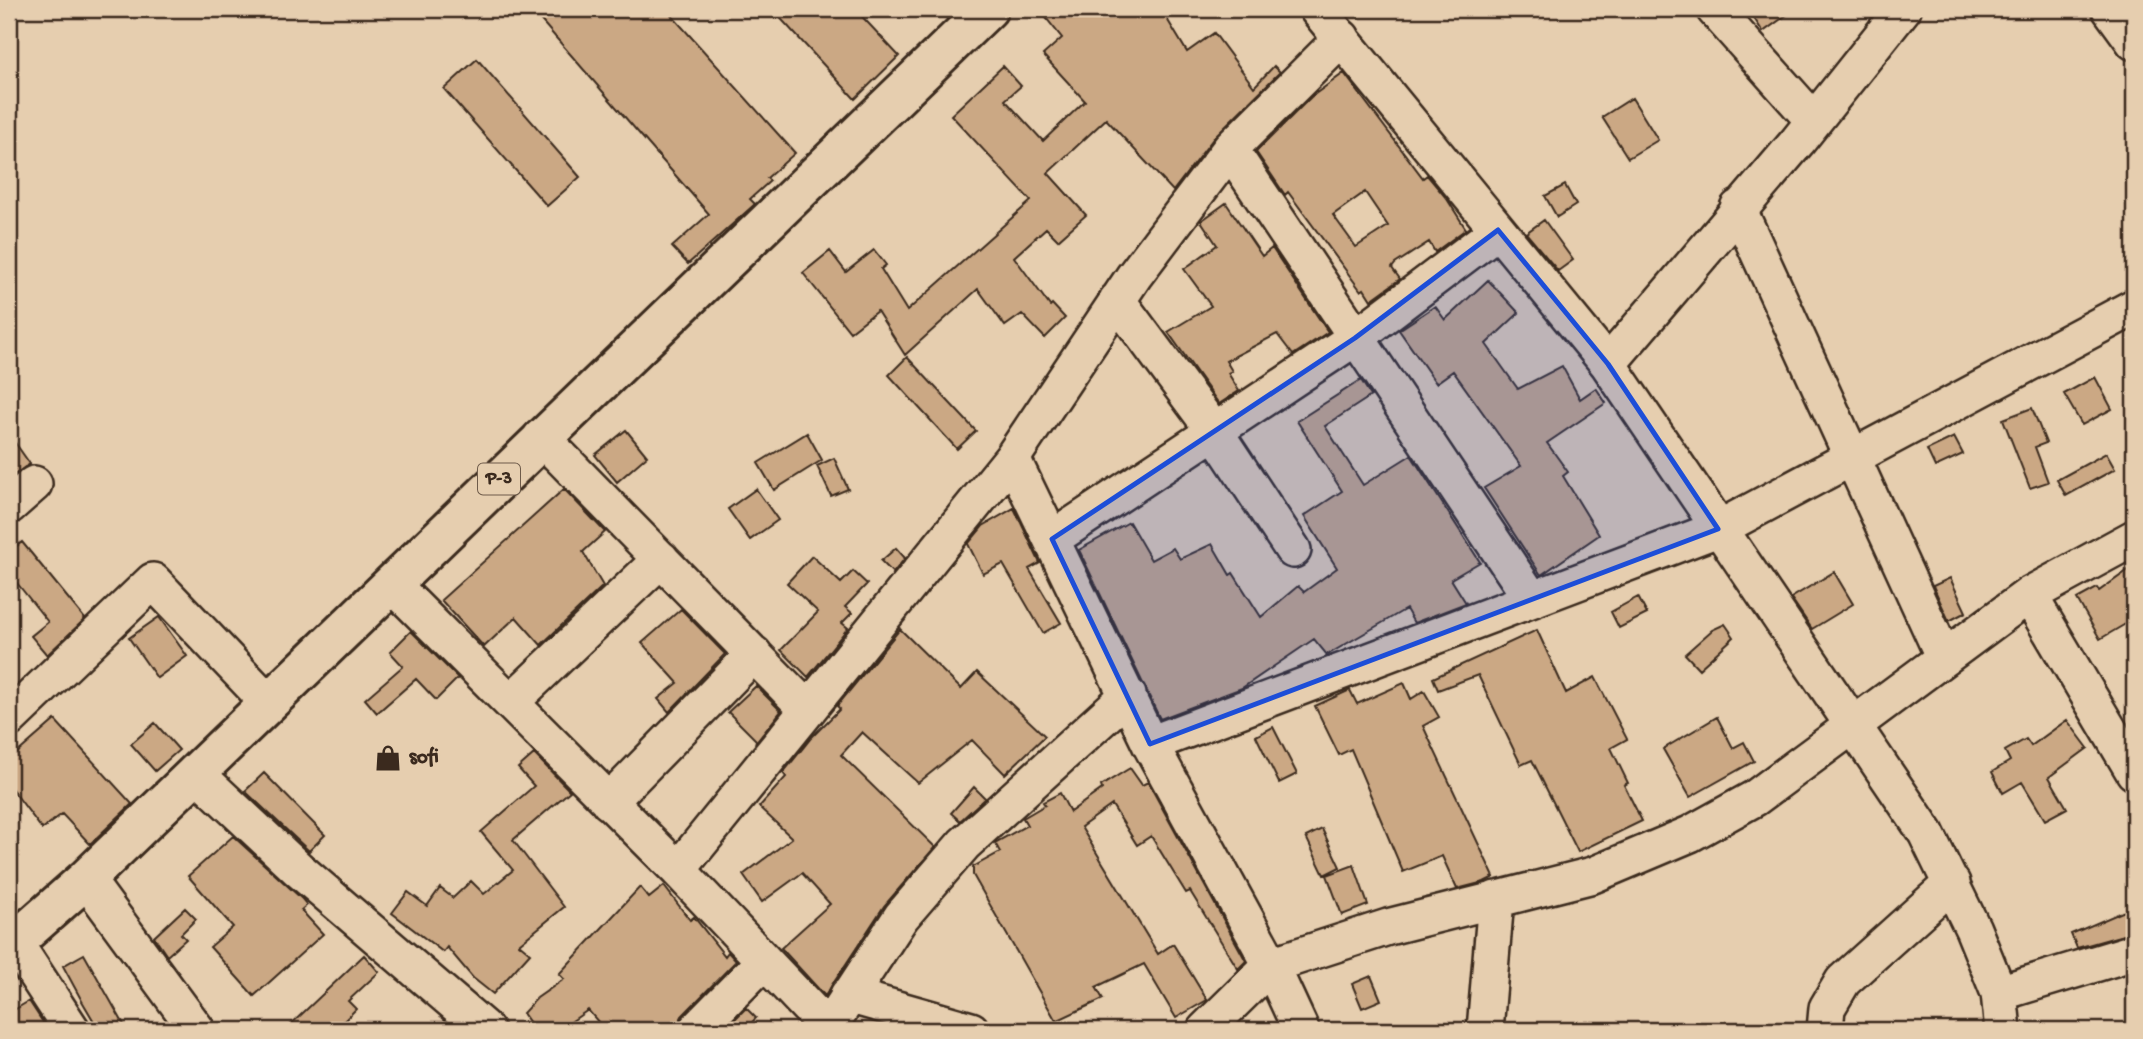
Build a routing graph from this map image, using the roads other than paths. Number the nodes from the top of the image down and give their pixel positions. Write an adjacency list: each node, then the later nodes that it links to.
1 (988, 9): 17 (main road, P-3)
2 (1317, 9): 6 (street)
3 (1714, 9): 8 (street)
4 (1903, 9): 8 (street)
5 (2110, 9): 7 (street)
6 (1342, 38): 9 (street); 11 (street)
7 (2134, 42)
8 (1814, 121): 10 (street)
9 (1230, 149): 12 (street); 14 (street)
10 (1738, 208): 15 (street); 19 (street)
11 (1498, 230): 14 (street); 15 (street)
12 (1117, 300): 16 (street); 18 (street)
13 (2134, 307): 19 (street)
14 (1355, 338): 16 (street); 27 (street)
15 (1608, 365): 20 (street)
16 (1214, 432): 22 (street); 23 (street)
17 (541, 436): 24 (street); 25 (main road, P-3)
18 (1012, 458): 22 (street); 33 (street)
19 (1850, 458): 20 (street); 29 (street)
20 (1718, 529): 27 (street); 35 (street)
21 (2134, 538): 26 (street)
22 (1052, 539): 30 (street)
23 (1293, 550)
24 (661, 559): 28 (street); 32 (street)
25 (392, 584): 31 (main road, P-3); 32 (street)
26 (2029, 595): 29 (street); 38 (street)
27 (1531, 598): 36 (street)
28 (754, 654): 33 (street); 39 (street)
29 (1944, 658): 35 (street)
30 (1128, 695): 36 (street); 49 (street)
31 (268, 702): 34 (street); 37 (main road, P-3)
32 (511, 702): 39 (street)
33 (808, 710): 40 (street)
34 (9, 719)
35 (1855, 727): 42 (street); 43 (street)
36 (1150, 744): 47 (street)
37 (195, 772): 41 (main road, P-3); 54 (street)
38 (2134, 772)
39 (609, 802): 40 (street)
40 (678, 870): 46 (street)
41 (86, 879): 44 (main road, P-3); 53 (street)
42 (1952, 883): 48 (street); 59 (street)
43 (1496, 899): 47 (street); 50 (street)
44 (11, 941): 52 (street)
45 (2134, 951): 48 (street)
46 (764, 961): 51 (street); 55 (street)
47 (1271, 965): 57 (street); 58 (street)
48 (1999, 993): 60 (street)
49 (848, 995): 51 (street); 56 (street)
50 (1479, 1028)
51 (828, 1029)
52 (72, 1030)
53 (197, 1030)
54 (486, 1030)
55 (696, 1030)
56 (971, 1030)
57 (1205, 1030)
58 (1301, 1030)
59 (1825, 1030)
60 (2003, 1030)

